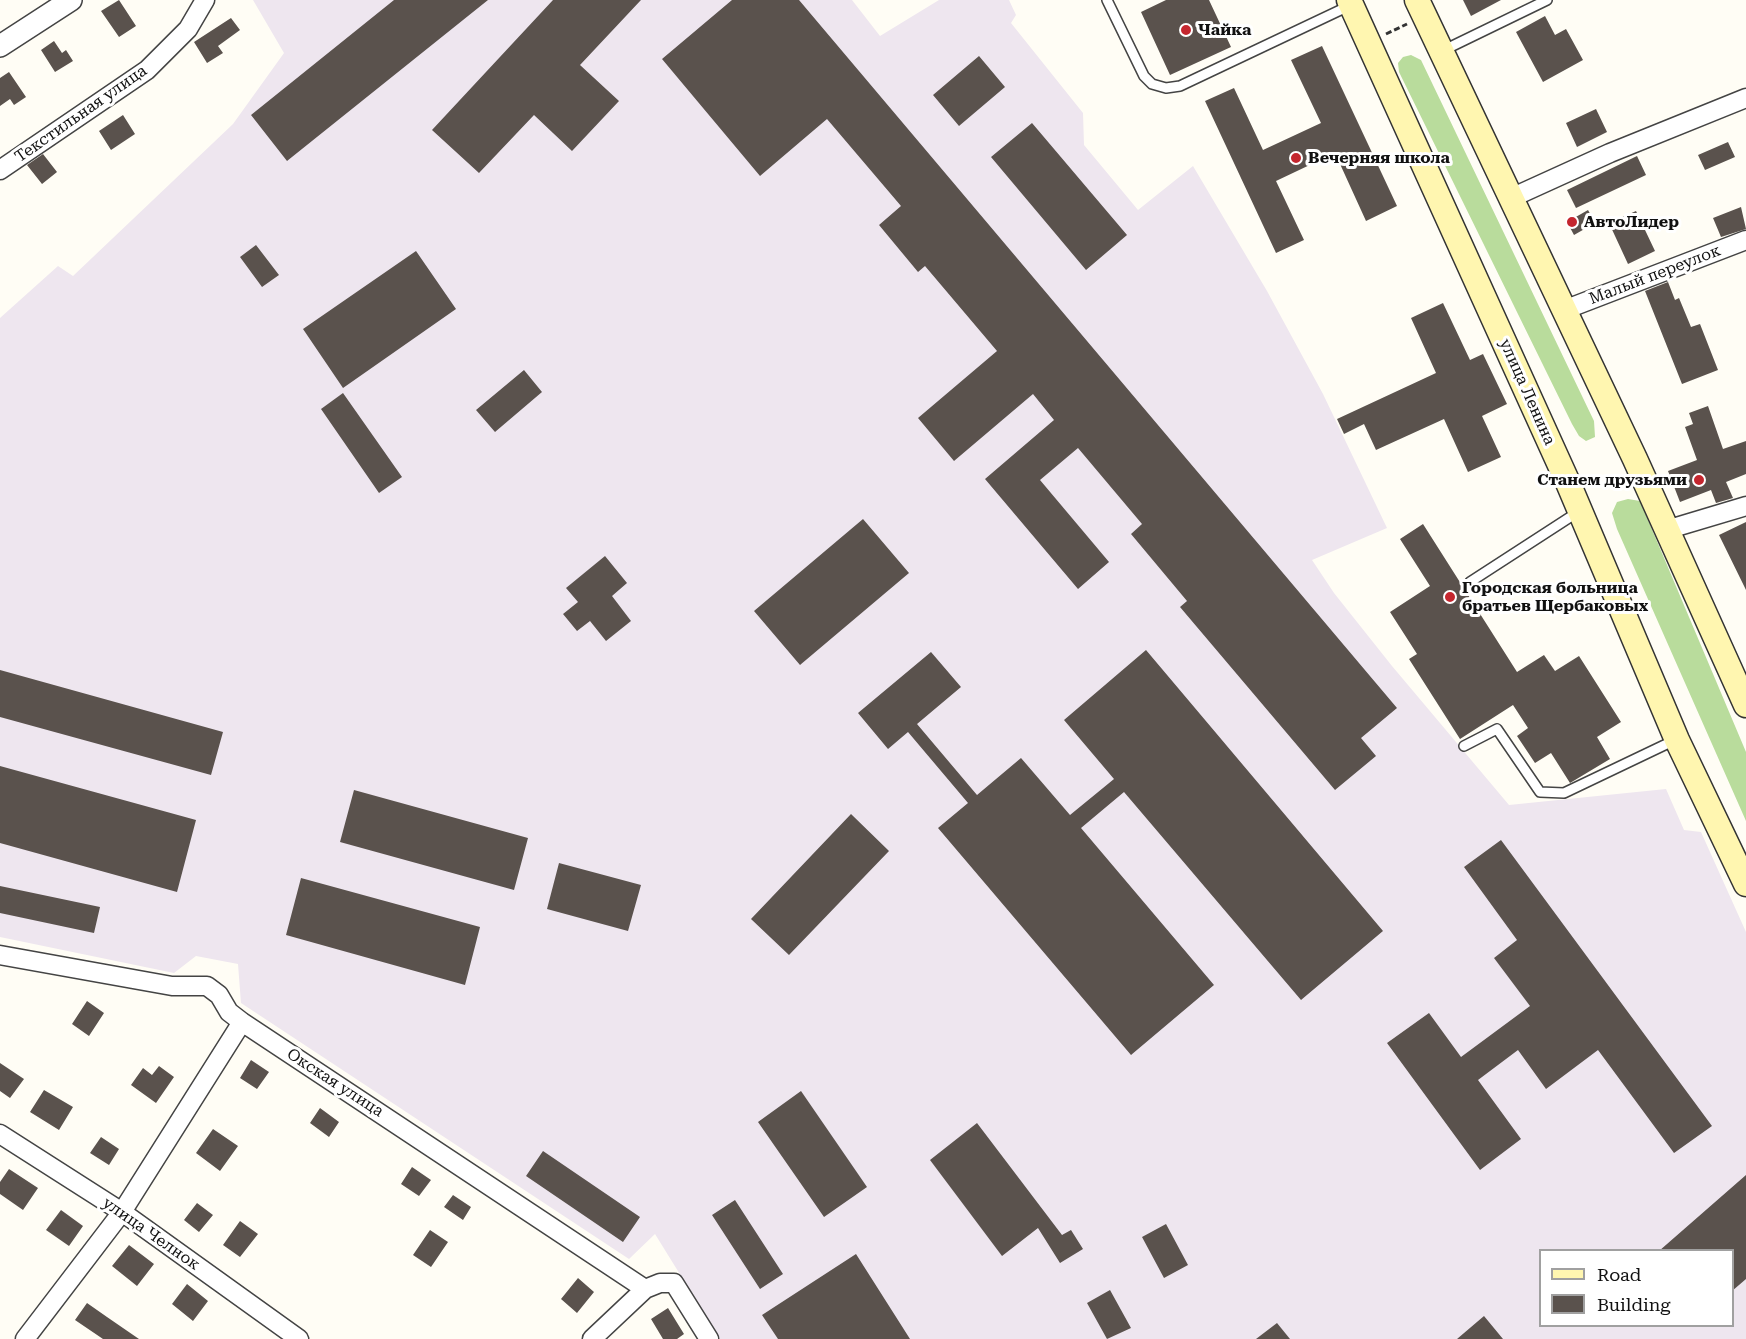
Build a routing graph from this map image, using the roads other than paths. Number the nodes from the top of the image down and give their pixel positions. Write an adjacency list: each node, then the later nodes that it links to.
1 (71, 0): 7 (street)
2 (205, 0): 10 (street, Текстильная улица)
3 (1107, 0): 5 (lane)
4 (1546, 0): 8 (lane)
5 (1350, 3): 15 (main road, улица Ленина)
6 (1421, 8): 8 (main road)
7 (0, 46)
8 (1442, 51): 11 (main road)
9 (1746, 98): 11 (street)
10 (0, 170)
11 (1511, 198): 13 (main road)
12 (1746, 240): 13 (street, Малый переулок)
13 (1564, 310): 16 (main road)
14 (1746, 506): 16 (street)
15 (1580, 511): 17 (lane); 20 (main road, улица Ленина)
16 (1666, 530): 18 (main road)
17 (1470, 582)
18 (1740, 676): 19 (main road)
19 (1746, 705)
20 (1677, 740): 21 (lane); 22 (main road, улица Ленина)
21 (1464, 746)
22 (1719, 827): 23 (main road); 24 (main road, улица Ленина)
23 (1746, 845)
24 (1746, 884)
25 (0, 955): 26 (street, Окская улица)
26 (242, 1022): 28 (street); 29 (street, Окская улица)
27 (0, 1134): 28 (street, улица Челнок)
28 (122, 1212): 30 (street); 31 (street, улица Челнок)
29 (645, 1288): 32 (street); 33 (street)
30 (26, 1339)
31 (298, 1339)
32 (592, 1339)
33 (709, 1339)

